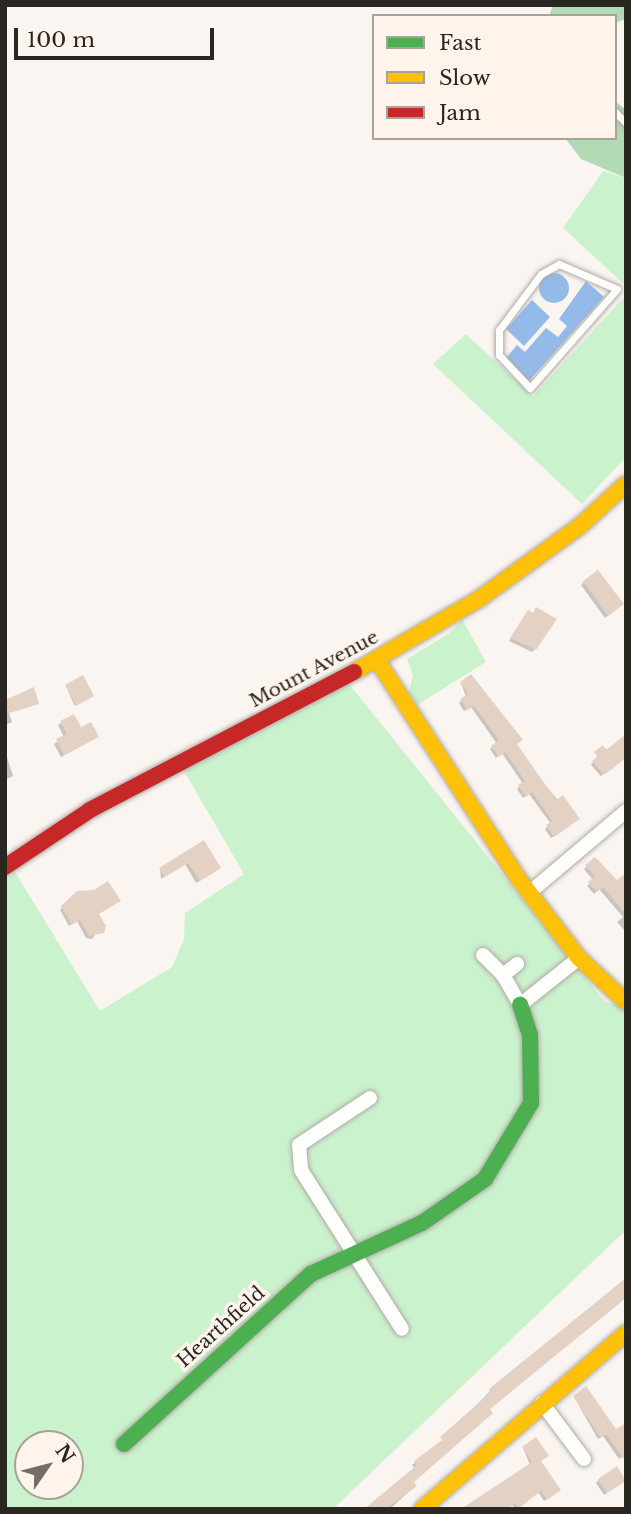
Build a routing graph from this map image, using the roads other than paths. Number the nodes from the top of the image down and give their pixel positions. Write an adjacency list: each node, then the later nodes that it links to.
1 (626, 285): 2 (lane)
2 (617, 289): 2 (lane)
3 (626, 484): 4 (street, Mount Avenue)
4 (377, 660): 6 (street, Mount Avenue); 7 (street)
5 (626, 811): 7 (street)
6 (5, 867)
7 (529, 893): 9 (street)
8 (483, 955): 11 (street, Hearthfield)
9 (579, 958): 12 (street); 13 (street)
10 (517, 964): 11 (street)
11 (503, 975): 13 (street, Hearthfield)
12 (626, 1002)
13 (520, 1005): 15 (street, Hearthfield)
14 (370, 1098): 15 (street)
15 (354, 1253): 16 (street); 19 (street, Hearthfield)
16 (402, 1329)
17 (626, 1333): 18 (street)
18 (542, 1403): 20 (street); 21 (street)
19 (124, 1444)
20 (584, 1460)
21 (422, 1509)

